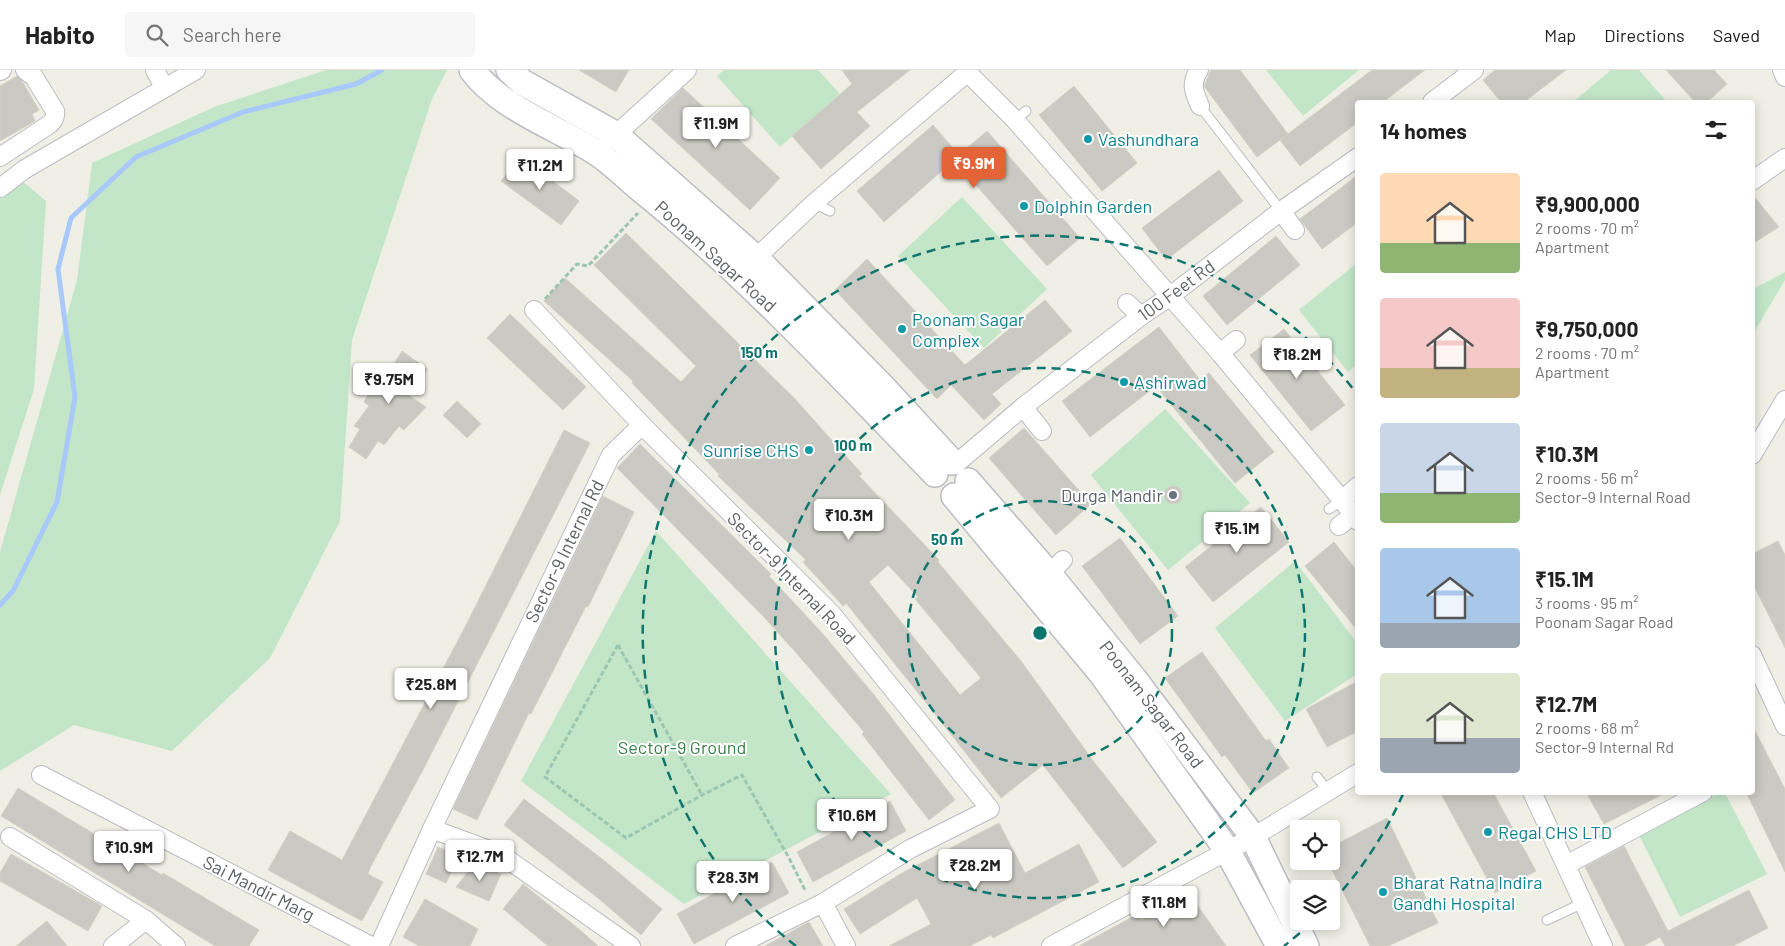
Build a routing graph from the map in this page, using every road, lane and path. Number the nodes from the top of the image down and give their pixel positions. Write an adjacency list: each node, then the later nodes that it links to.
1 (25, 70): 17 (street)
2 (155, 70): 12 (street)
3 (196, 70): 12 (street)
4 (508, 70): 15 (main road, Poonam Sagar Road)
5 (687, 70): 15 (street)
6 (1199, 70): 14 (street)
7 (1474, 70): 13 (street)
8 (1782, 70): 11 (street)
9 (966, 71): 23 (street); 28 (street)
10 (473, 72): 16 (main road, Poonam Sagar Road)
11 (1785, 76)
12 (164, 87): 21 (street)
13 (1435, 100)
14 (1200, 106): 25 (lane)
15 (615, 134): 16 (street); 27 (main road, Poonam Sagar Road)
16 (598, 154): 22 (main road, Poonam Sagar Road)
17 (0, 157)
18 (1785, 158): 20 (street)
19 (1355, 160): 25 (street, 100 Feet Rd)
20 (1755, 179)
21 (0, 188)
22 (652, 198): 30 (path); 39 (main road, Poonam Sagar Road)
23 (814, 203): 24 (lane); 27 (street)
24 (830, 211)
25 (1281, 211): 26 (street); 28 (street, 100 Feet Rd)
26 (1295, 230)
27 (756, 258): 39 (main road, Poonam Sagar Road)
28 (1169, 297): 31 (street, 100 Feet Rd); 33 (street)
29 (1127, 303): 31 (street)
30 (534, 310): 36 (street)
31 (1141, 316): 35 (street, 100 Feet Rd)
32 (1236, 340): 33 (street)
33 (1220, 353): 41 (street)
34 (1785, 400): 38 (street)
35 (1023, 407): 37 (street); 39 (street, 100 Feet Rd)
36 (642, 425): 53 (street, Sector-9 Internal Rd); 58 (street, Sector-9 Internal Road)
37 (1042, 431)
38 (1755, 450)
39 (953, 475): 55 (main road, Poonam Sagar Road); 56 (main road, Poonam Sagar Road)
40 (1355, 488): 41 (street)
41 (1335, 505): 42 (street)
42 (1355, 518): 43 (street)
43 (1339, 526)
44 (1755, 661): 45 (street)
45 (1785, 726)
46 (41, 775): 64 (street, Sai Mandir Marg)
47 (1355, 775): 49 (street)
48 (1317, 777): 49 (lane)
49 (1328, 791): 55 (street)
50 (702, 795): 50 (path); 58 (path)
51 (1533, 795): 57 (street)
52 (1697, 795): 57 (street)
53 (432, 829): 65 (street, Sector-9 Internal Rd); 66 (street)
54 (10, 837): 60 (street)
55 (1252, 837): 56 (street); 71 (main road, Poonam Sagar Road)
56 (1227, 850): 69 (street); 70 (main road, Poonam Sagar Road)
57 (1566, 865): 59 (street)
58 (823, 903): 67 (street); 68 (street)
59 (1582, 903): 61 (lane); 72 (street)
60 (146, 920): 62 (street); 63 (street)
61 (1547, 920)
62 (112, 946)
63 (176, 946)
64 (371, 946)
65 (379, 946)
66 (631, 946)
67 (735, 946)
68 (846, 946)
69 (1051, 946)
70 (1279, 946)
71 (1306, 946)
72 (1603, 946)

